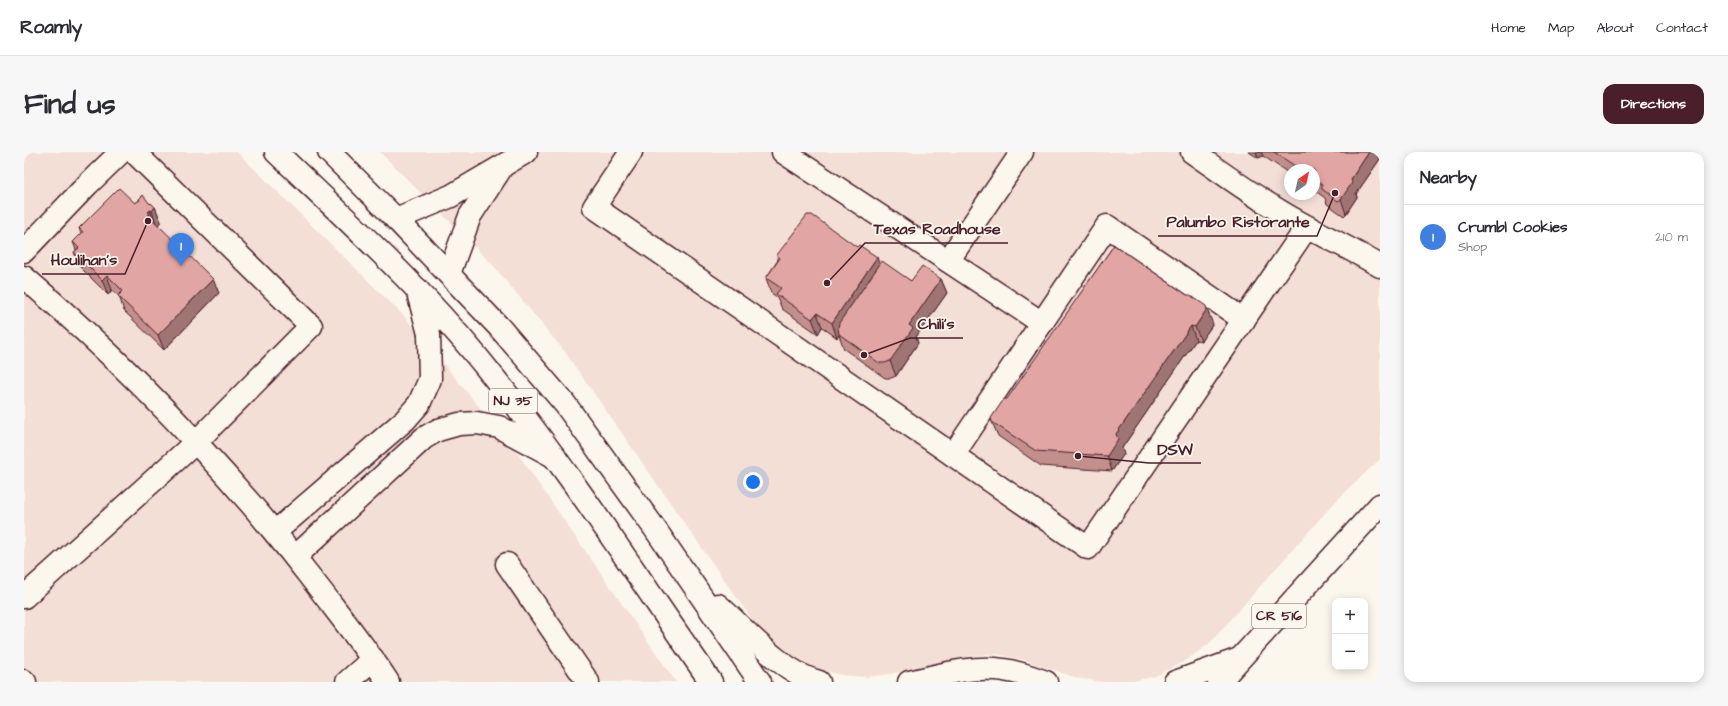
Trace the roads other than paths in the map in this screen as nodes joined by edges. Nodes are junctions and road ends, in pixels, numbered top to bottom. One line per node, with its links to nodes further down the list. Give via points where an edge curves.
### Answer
1 (121, 152): 13 (main road)
2 (134, 152): 21 (main road, via 311,326)
3 (276, 152): 18 (main road, NJ 35)
4 (329, 152): 11 (main road, NJ 35)
5 (526, 152): 10 (main road)
6 (631, 152): 22 (main road, via 594,207)
7 (783, 152): 14 (main road)
8 (1022, 152): 14 (main road)
9 (1192, 152): 12 (main road)
10 (502, 167): 11 (main road, via 451,196); 16 (main road, via 470,216)
11 (396, 219): 16 (main road, NJ 35)
12 (1307, 227): 15 (main road); 19 (main road)
13 (24, 251)
14 (948, 261): 20 (main road)
15 (1380, 266)
16 (449, 274): 25 (main road, NJ 35, via 499,327 565,404)
17 (24, 277): 21 (main road, via 108,351)
18 (417, 289): 23 (main road, NJ 35, via 488,369); 26 (main road, via 429,334 430,379 419,404 405,420)
19 (1244, 320): 20 (main road, via 1107,226); 22 (main road, via 1088,548)
20 (1042, 322): 22 (main road)
21 (196, 442): 26 (main road); 29 (main road)
22 (952, 455)
23 (555, 457): 27 (main road, via 499,427 477,423 438,430 424,438); 35 (main road, NJ 35)
24 (1380, 504): 31 (main road, CR 516)
25 (653, 526): 36 (main road, NJ 35); 37 (main road, via 716,603 778,661)
26 (276, 532): 27 (main road)
27 (295, 557): 30 (main road)
28 (507, 564): 34 (main road)
29 (24, 597)
30 (373, 659): 32 (main road); 33 (main road)
31 (1239, 659): 40 (main road); 41 (main road, CR 516)
32 (347, 682)
33 (388, 682)
34 (588, 682)
35 (711, 682)
36 (760, 682)
37 (820, 682)
38 (909, 682): 39 (main road, via 961,670 989,668 1021,673)
39 (1046, 682)
40 (1174, 682)
41 (1219, 682)

